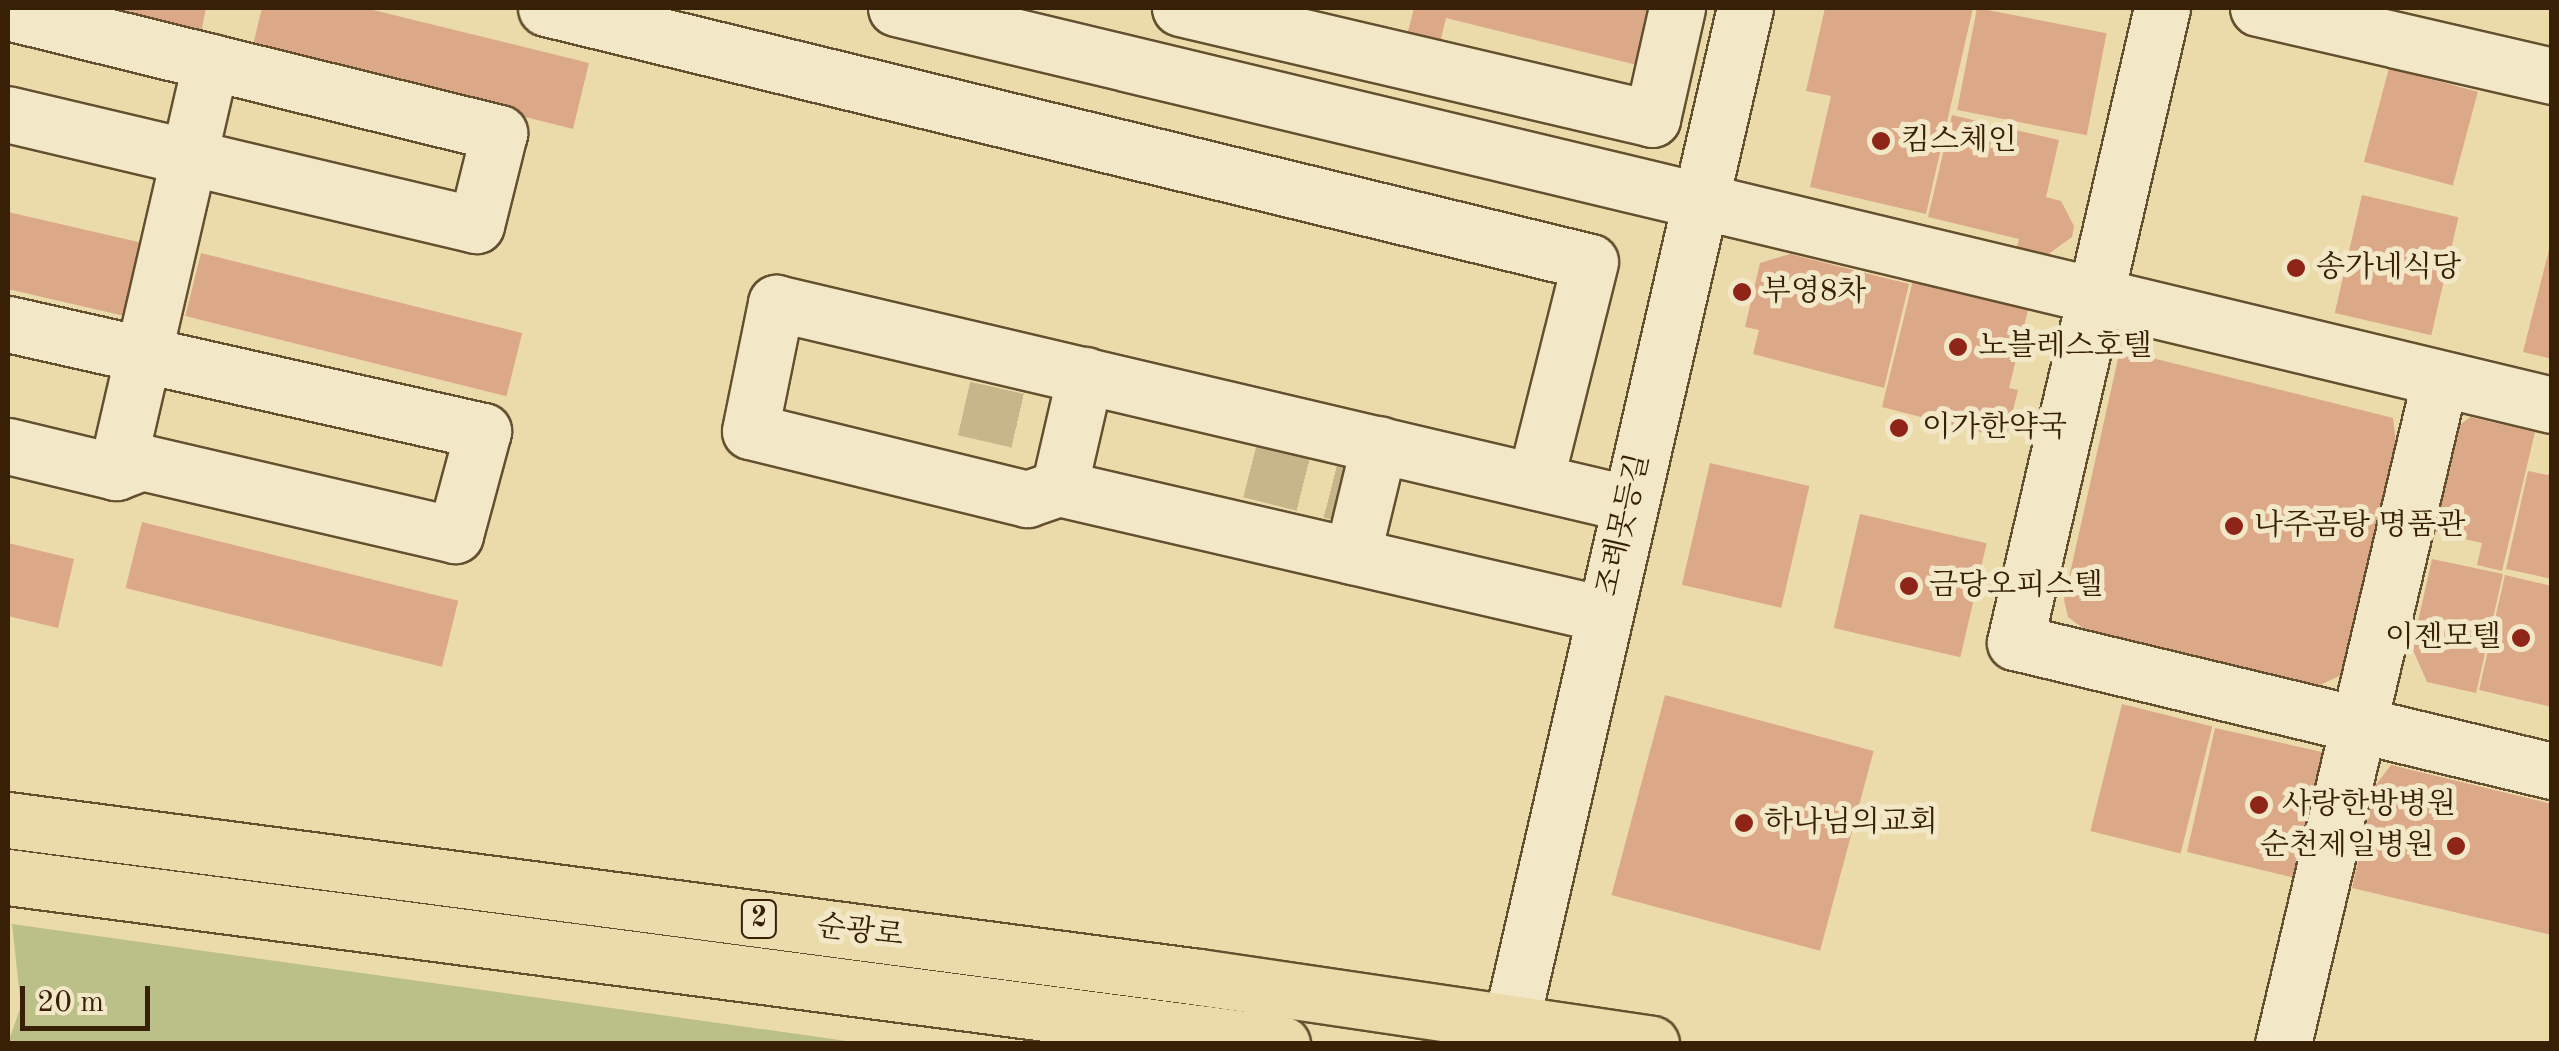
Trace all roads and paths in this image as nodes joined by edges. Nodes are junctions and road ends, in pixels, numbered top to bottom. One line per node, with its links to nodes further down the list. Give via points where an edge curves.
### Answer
1 (546, 8): 23 (street, via 1590,262)
2 (896, 8): 13 (street)
3 (1180, 8): 4 (street, via 1652,119)
4 (1677, 8)
5 (1746, 8): 13 (street, 조례못등길)
6 (2162, 8): 14 (street)
7 (2258, 8): 10 (street)
8 (8, 12): 9 (street)
9 (211, 62): 12 (street); 12 (street, via 499,133 476,225)
10 (2552, 76)
11 (8, 114): 12 (street)
12 (190, 157): 16 (street)
13 (1698, 202): 14 (street); 25 (street, 조례못등길)
14 (2093, 296): 18 (street); 28 (street, via 2015,642)
15 (8, 324): 16 (street)
16 (142, 354): 22 (street); 22 (street, via 483,431 456,535 142,462)
17 (1085, 374): 20 (street); 24 (street, via 1057,429); 24 (street, via 776,303 750,431 1027,499)
18 (2440, 379): 19 (street); 28 (street)
19 (2552, 405)
20 (1378, 444): 23 (street); 26 (street, via 1355,497)
21 (8, 446): 22 (street)
22 (116, 472)
23 (1536, 481): 25 (street)
24 (1059, 488): 26 (street)
25 (1630, 504): 27 (street, 조례못등길)
26 (1352, 556): 27 (street)
27 (1603, 614): 32 (street, 조례못등길)
28 (2359, 725): 29 (street); 35 (street)
29 (2552, 771)
30 (8, 820): 32 (main road, 순광로 / 2)
31 (8, 877): 33 (main road, 순광로 / 2)
32 (1508, 1033): 34 (main road, 순광로 / 2)
33 (1282, 1044)
34 (1651, 1044)
35 (2283, 1044)

